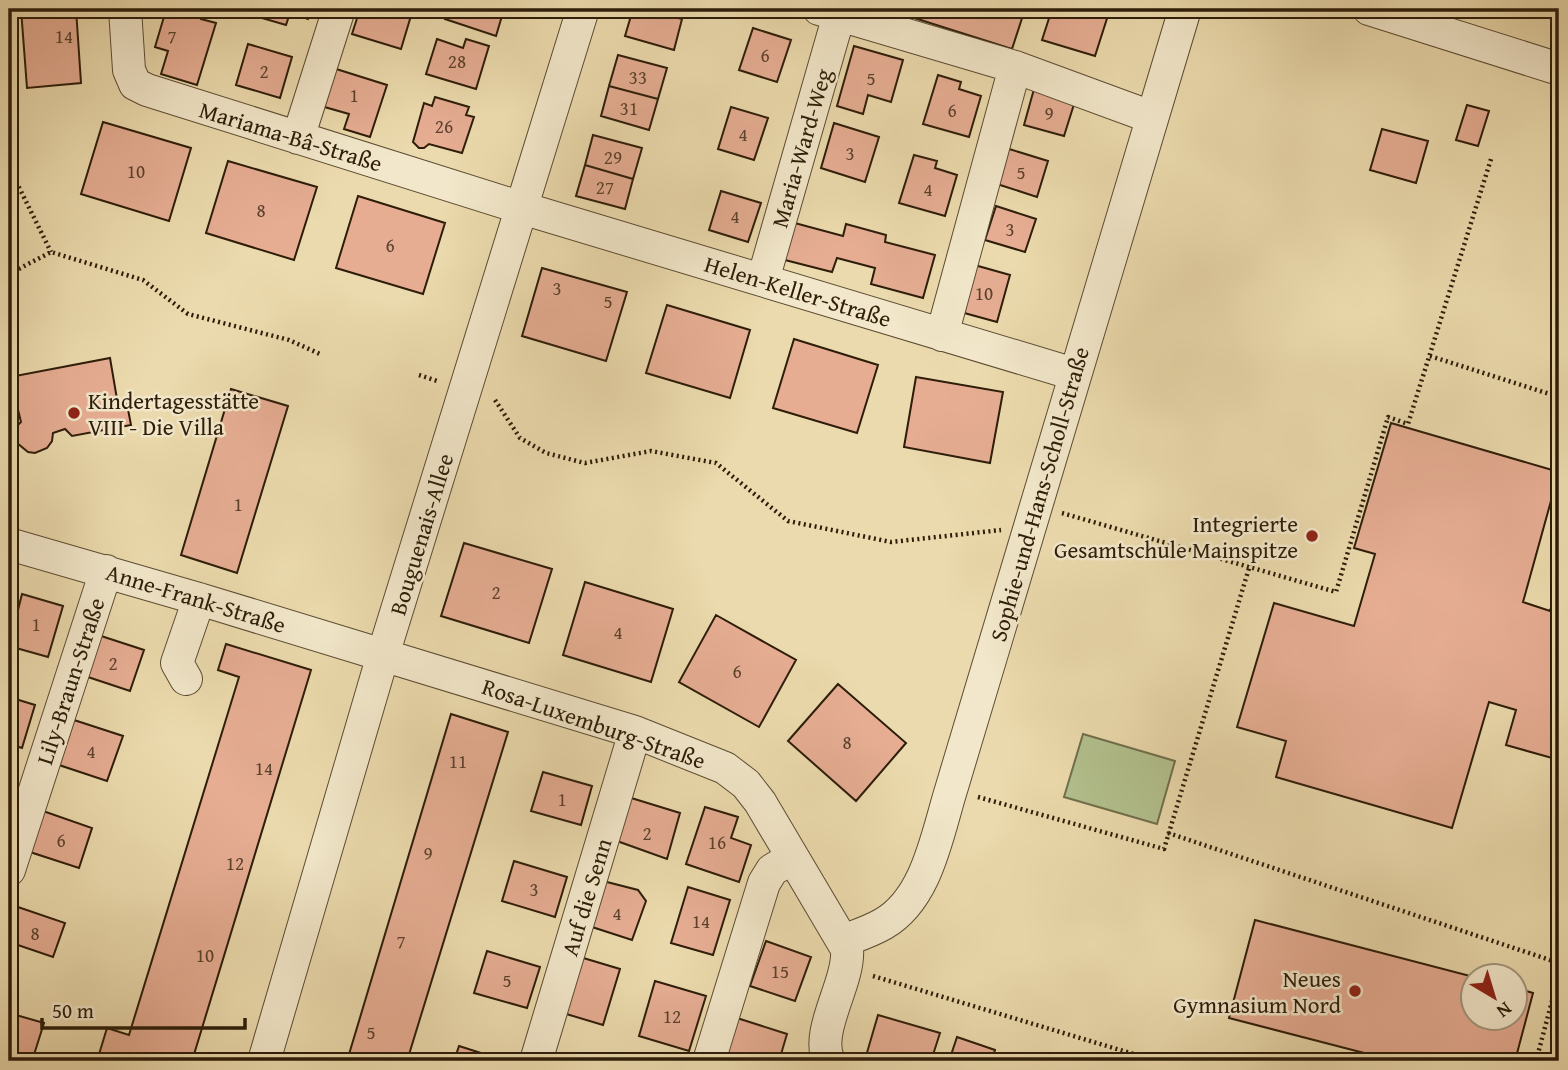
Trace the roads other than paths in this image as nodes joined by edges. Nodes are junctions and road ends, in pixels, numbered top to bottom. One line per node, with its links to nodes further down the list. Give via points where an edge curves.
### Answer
1 (125, 9): 10 (street, Mariama-Bâ-Straße, via 129,70 135,84)
2 (339, 9): 10 (street)
3 (583, 9): 11 (street, Bouguenais-Allee)
4 (1185, 9): 9 (street, Sophie-und-Hans-Scholl-Straße)
5 (1369, 9): 8 (street)
6 (829, 12): 7 (street); 12 (street, Maria-Ward-Weg)
7 (1014, 67): 9 (street); 13 (street)
8 (1559, 69)
9 (1151, 117): 14 (street, Sophie-und-Hans-Scholl-Straße)
10 (298, 138): 11 (street, Mariama-Bâ-Straße)
11 (522, 208): 12 (street, Helen-Keller-Straße); 18 (street, Bouguenais-Allee)
12 (763, 280): 13 (street, Helen-Keller-Straße)
13 (942, 335): 14 (street, Helen-Keller-Straße)
14 (1074, 374): 23 (street, Sophie-und-Hans-Scholl-Straße, via 924,873 899,912)
15 (9, 544): 16 (street, Anne-Frank-Straße)
16 (106, 571): 17 (street, Anne-Frank-Straße); 22 (street, Lily-Braun-Straße)
17 (199, 599): 18 (street, Anne-Frank-Straße); 19 (street, via 177,663)
18 (383, 654): 20 (street, Rosa-Luxemburg-Straße); 24 (street, Bouguenais-Allee)
19 (186, 680)
20 (635, 732): 21 (street, Rosa-Luxemburg-Straße, via 725,768 746,784); 25 (street, Auf die Senn)
21 (792, 858): 23 (street, Rosa-Luxemburg-Straße); 26 (street, via 772,870 764,883)
22 (9, 870)
23 (844, 954): 27 (street, via 826,1037)
24 (264, 1061)
25 (536, 1061)
26 (709, 1061)
27 (828, 1061)

